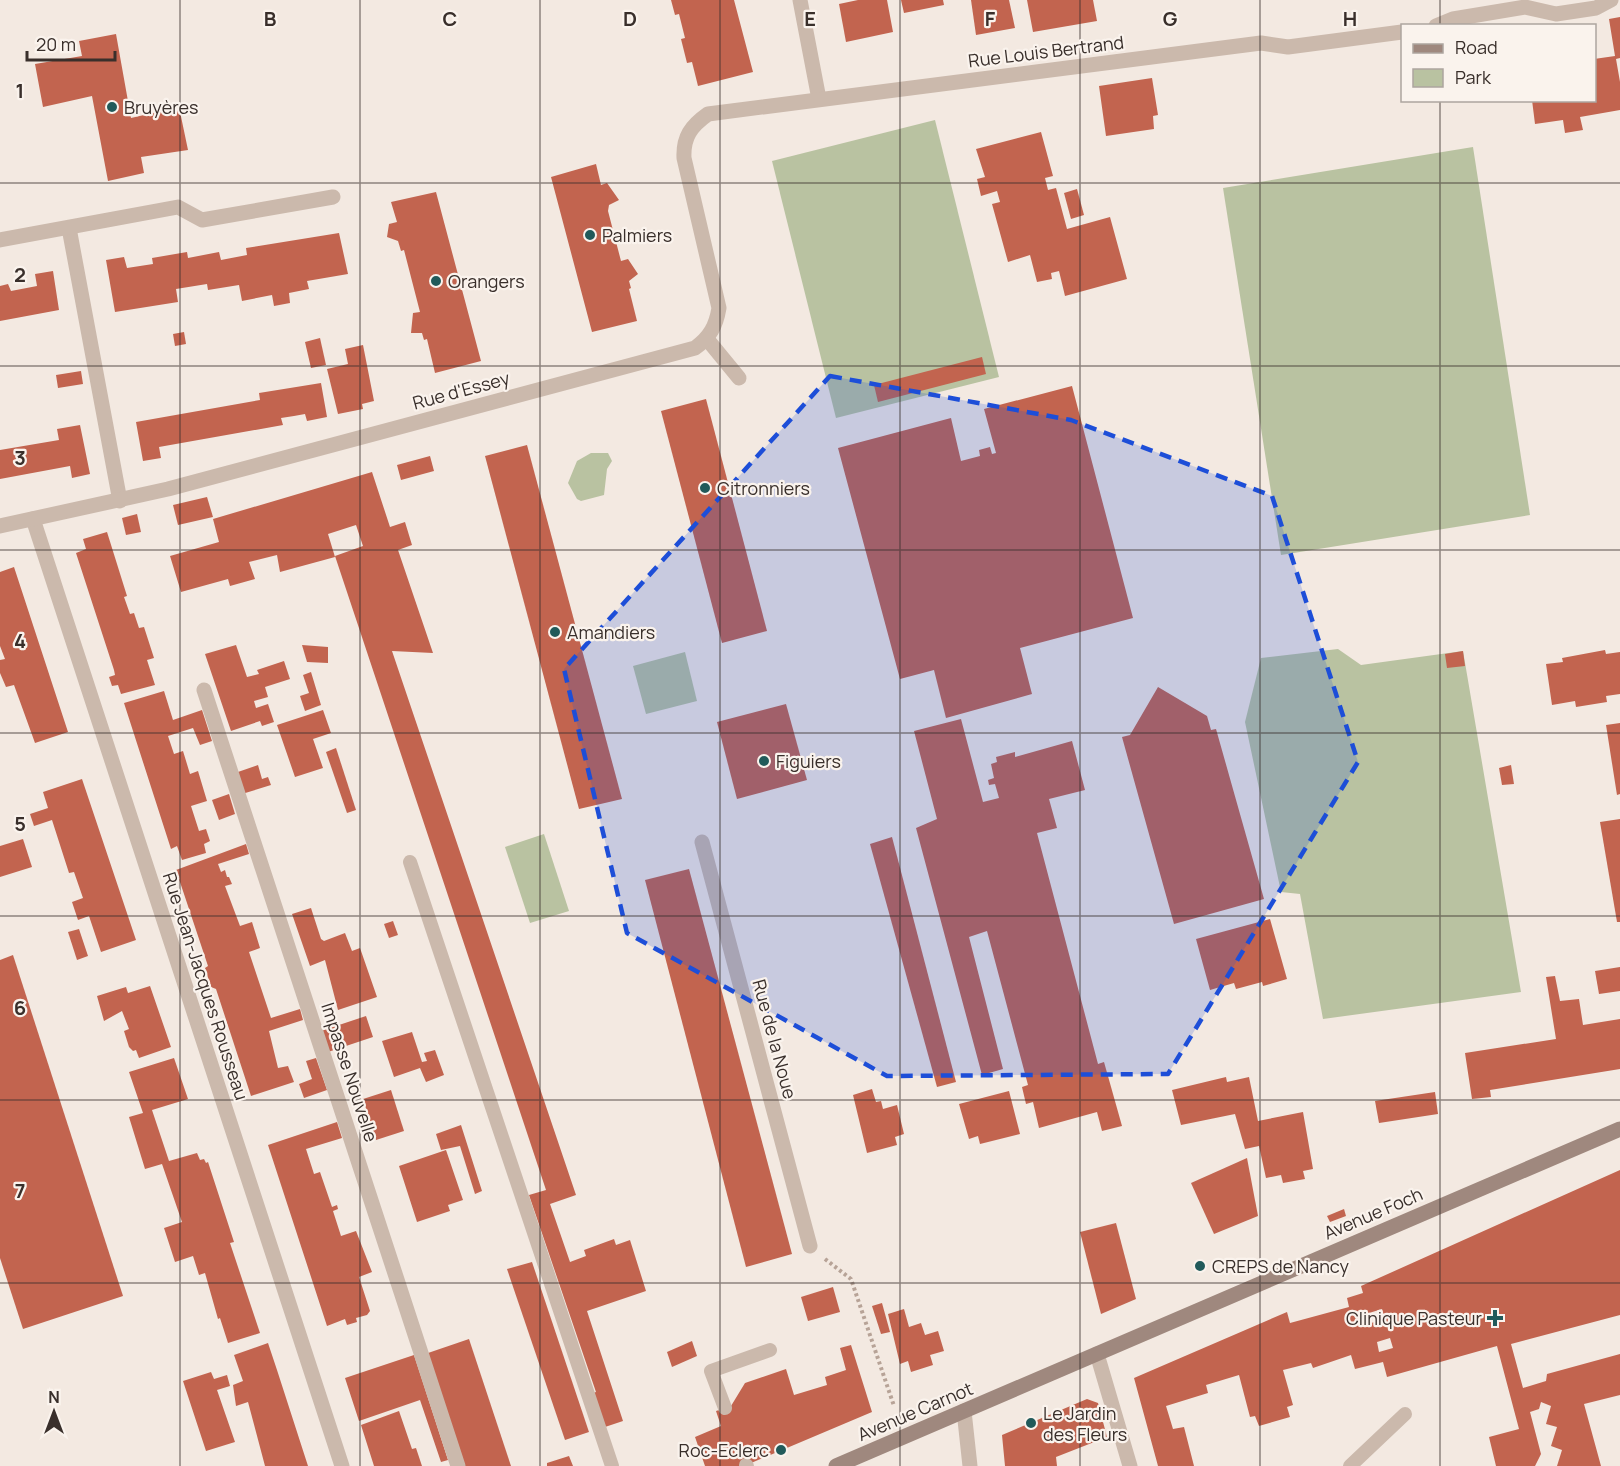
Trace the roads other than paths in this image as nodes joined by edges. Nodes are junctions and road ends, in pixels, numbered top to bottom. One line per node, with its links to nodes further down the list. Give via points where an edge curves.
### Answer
1 (800, 0): 5 (street)
2 (1611, 0): 3 (street, via 1596,8 1556,14 1525,7)
3 (1441, 24)
4 (1401, 32): 5 (street, Rue Louis Bertrand, via 1288,47 1261,43)
5 (819, 99): 9 (street, Rue Louis Bertrand, via 708,114 696,122 683,145 718,300 717,321)
6 (333, 196): 7 (street, via 202,220 178,207)
7 (69, 228): 8 (street); 11 (street)
8 (0, 240)
9 (707, 339): 10 (street); 11 (street, Rue d'Essey, via 695,348)
10 (740, 378)
11 (120, 501): 12 (street, Rue d'Essey)
12 (33, 519): 13 (street, Rue d'Essey); 25 (street, Rue Jean-Jacques Rousseau)
13 (0, 526)
14 (204, 690): 26 (street, Impasse Nouvelle)
15 (702, 842): 18 (street, Rue de la Noue)
16 (410, 862): 27 (lane)
17 (1620, 1129): 20 (street, Avenue Foch)
18 (810, 1246)
19 (770, 1350): 22 (lane, via 711,1371)
20 (1096, 1354): 21 (street, Avenue Foch); 30 (street)
21 (1009, 1392): 23 (street, Avenue Carnot)
22 (725, 1408)
23 (964, 1411): 28 (street, Avenue Carnot); 29 (street)
24 (1405, 1414): 31 (lane)
25 (342, 1466)
26 (458, 1466)
27 (612, 1466)
28 (836, 1466)
29 (970, 1466)
30 (1130, 1466)
31 (1350, 1466)

